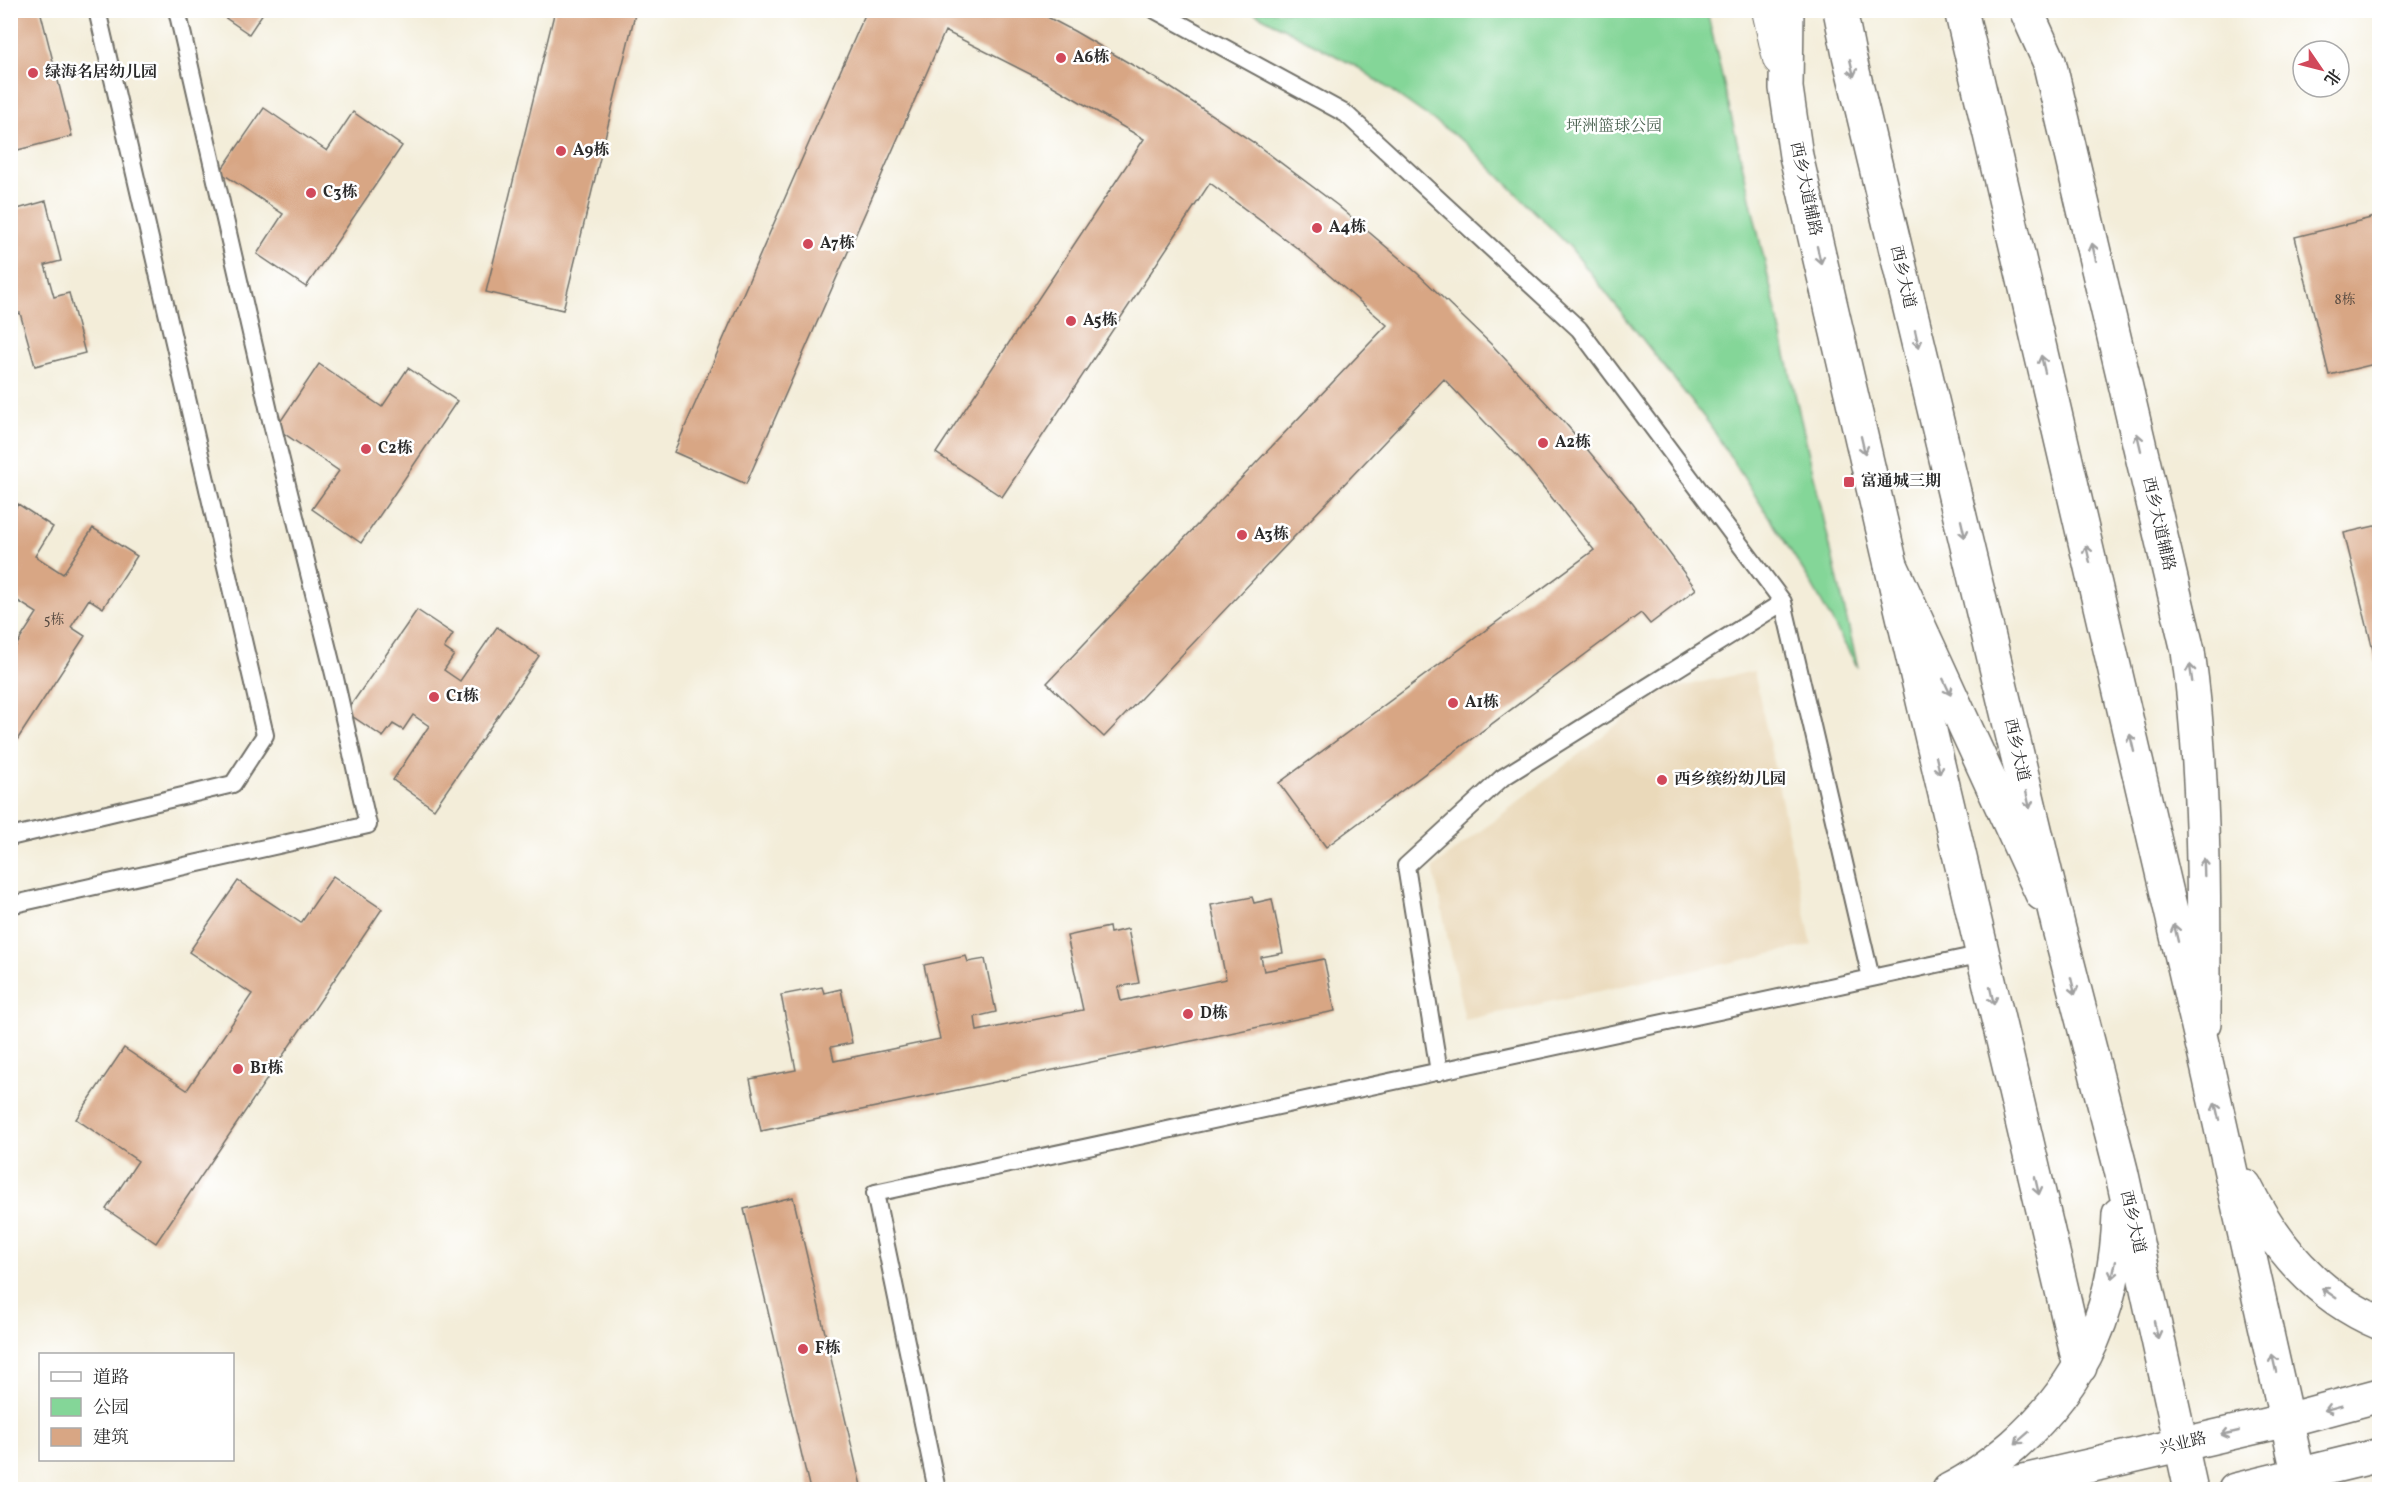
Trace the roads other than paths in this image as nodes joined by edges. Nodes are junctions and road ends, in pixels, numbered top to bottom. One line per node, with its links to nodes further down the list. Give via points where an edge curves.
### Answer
1 (97, 10): 12 (lane, via 265,735 233,784)
2 (177, 10): 13 (lane, via 368,825)
3 (1155, 10): 11 (lane, via 1346,114 1579,329)
4 (1768, 10): 9 (street, 西乡大道辅路)
5 (1787, 10): 9 (main road, 西乡大道辅路)
6 (1840, 10): 14 (main road, 西乡大道, one-way to 14)
7 (1961, 10): 17 (main road, one-way to 7)
8 (2026, 10): 17 (main road, 西乡大道辅路, one-way to 8, via 2205,873 2196,708 2188,651 2049,61)
9 (1786, 88): 10 (main road, 西乡大道辅路, one-way to 10, via 1796,156)
10 (1891, 565): 14 (main road, 西乡大道辅路, one-way to 14); 15 (main road, one-way to 15)
11 (1783, 602): 16 (lane); 18 (lane, via 1502,778 1406,866)
12 (10, 837)
13 (10, 905)
14 (2059, 929): 20 (main road, 西乡大道, one-way to 20)
15 (1983, 954): 16 (lane); 22 (main road, one-way to 22)
16 (1871, 978): 18 (lane)
17 (2204, 1052): 19 (main road, one-way to 17)
18 (1439, 1071): 28 (lane, via 875,1193)
19 (2224, 1143): 21 (main road, one-way to 19, via 2315,1283 2287,1254 2262,1219); 24 (main road, one-way to 19)
20 (2121, 1170): 22 (main road, one-way to 22, via 2118,1250 2098,1329); 25 (main road, 西乡大道, one-way to 25)
21 (2379, 1323)
22 (2080, 1367): 29 (main road, one-way to 29, via 2031,1430 1997,1459)
23 (2379, 1395): 24 (main road, 兴业路, one-way to 24)
24 (2287, 1420): 25 (main road, 兴业路, one-way to 25); 27 (main road)
25 (2181, 1444): 30 (main road, 兴业路); 31 (main road, 西乡大道)
26 (2379, 1455): 27 (main road)
27 (2300, 1482): 32 (main road)
28 (937, 1490)
29 (1949, 1490)
30 (1985, 1490)
31 (2191, 1490)
32 (2235, 1490)

